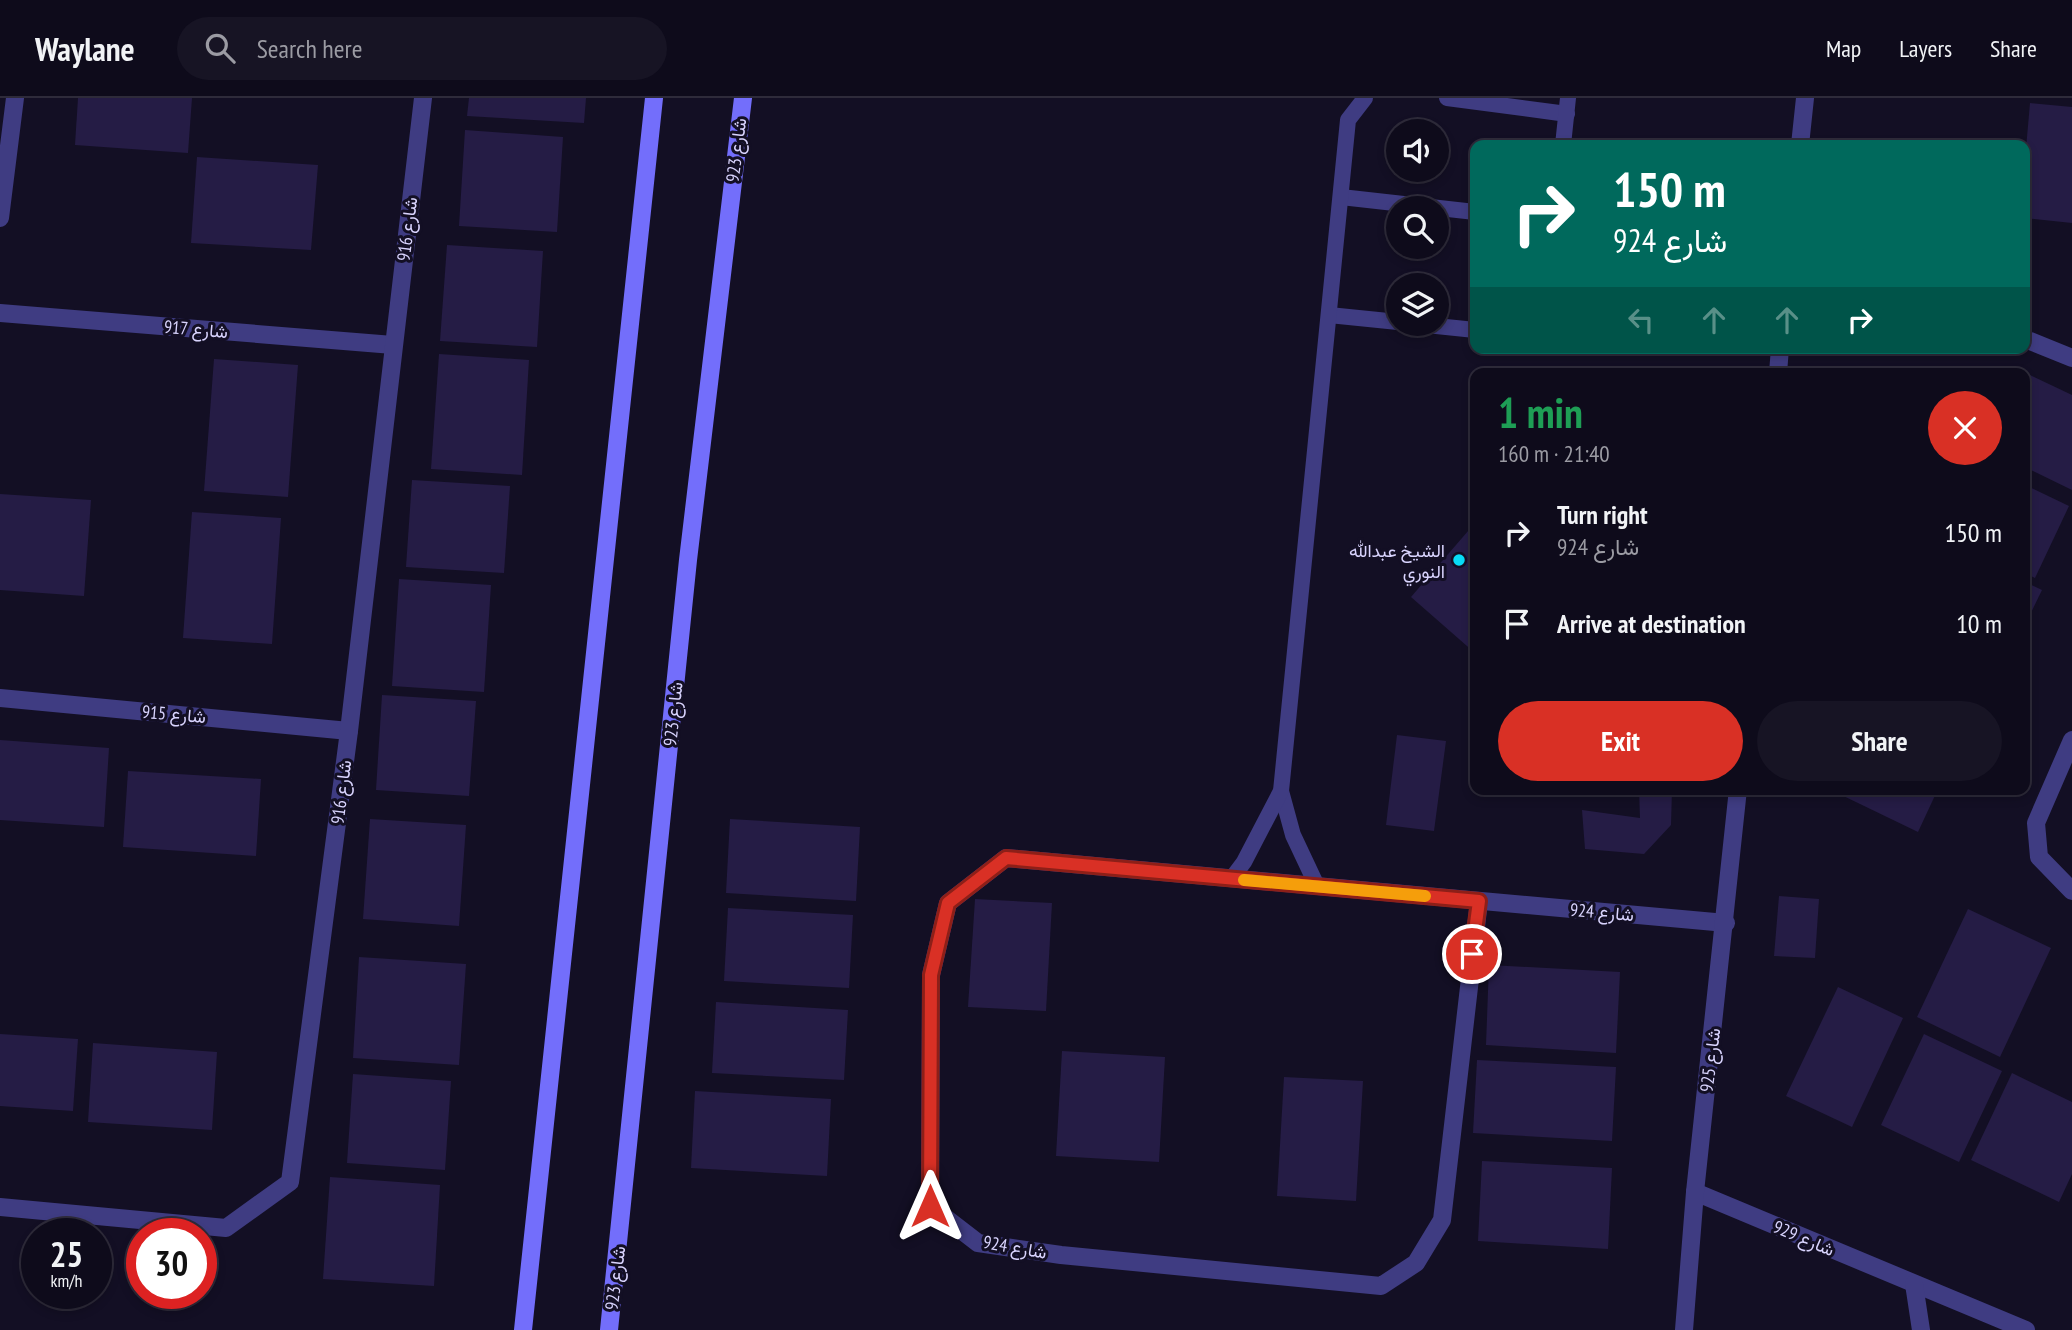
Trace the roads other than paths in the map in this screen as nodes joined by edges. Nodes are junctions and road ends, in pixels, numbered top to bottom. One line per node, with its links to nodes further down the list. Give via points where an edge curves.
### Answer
1 (15, 98): 14 (street)
2 (423, 98): 21 (street, شارع 916)
3 (654, 98): 36 (street)
4 (743, 98): 37 (street, شارع 923, via 688,559)
5 (1365, 98): 12 (lane, via 1348,120)
6 (1447, 98): 8 (lane)
7 (1805, 98): 11 (street)
8 (1517, 103): 9 (lane)
9 (1567, 106): 10 (lane)
10 (1564, 140)
11 (1801, 140)
12 (1340, 197): 13 (lane); 16 (lane)
13 (1470, 211)
14 (0, 218)
15 (0, 313): 21 (street, شارع 917)
16 (1329, 315): 17 (lane); 26 (lane)
17 (1386, 321)
18 (1449, 327): 19 (lane)
19 (1470, 329)
20 (2030, 341): 22 (street)
21 (393, 345): 24 (street, شارع 916)
22 (2072, 358)
23 (0, 698): 24 (street, شارع 915)
24 (349, 730): 34 (street, شارع 916, via 290,1182 226,1228)
25 (2072, 740): 30 (street, via 2036,823 2039,857)
26 (1281, 790): 28 (lane); 29 (lane, via 1293,835)
27 (1737, 795): 32 (street, شارع 925)
28 (1232, 878): 29 (street, شارع 924); 31 (street, شارع 924, via 1006,858 948,903 931,975 930,1206 978,1243 1381,1286 1416,1263 1442,1220)
29 (1317, 886): 31 (street, شارع 924)
30 (2072, 891)
31 (1479, 901): 32 (street, شارع 924)
32 (1726, 923): 33 (street, شارع 925)
33 (1695, 1192): 35 (street, شارع 929); 38 (street, شارع 925)
34 (0, 1207)
35 (1914, 1284): 39 (street); 40 (street, شارع 929)
36 (523, 1330)
37 (609, 1330)
38 (1684, 1330)
39 (1921, 1330)
40 (2026, 1330)

